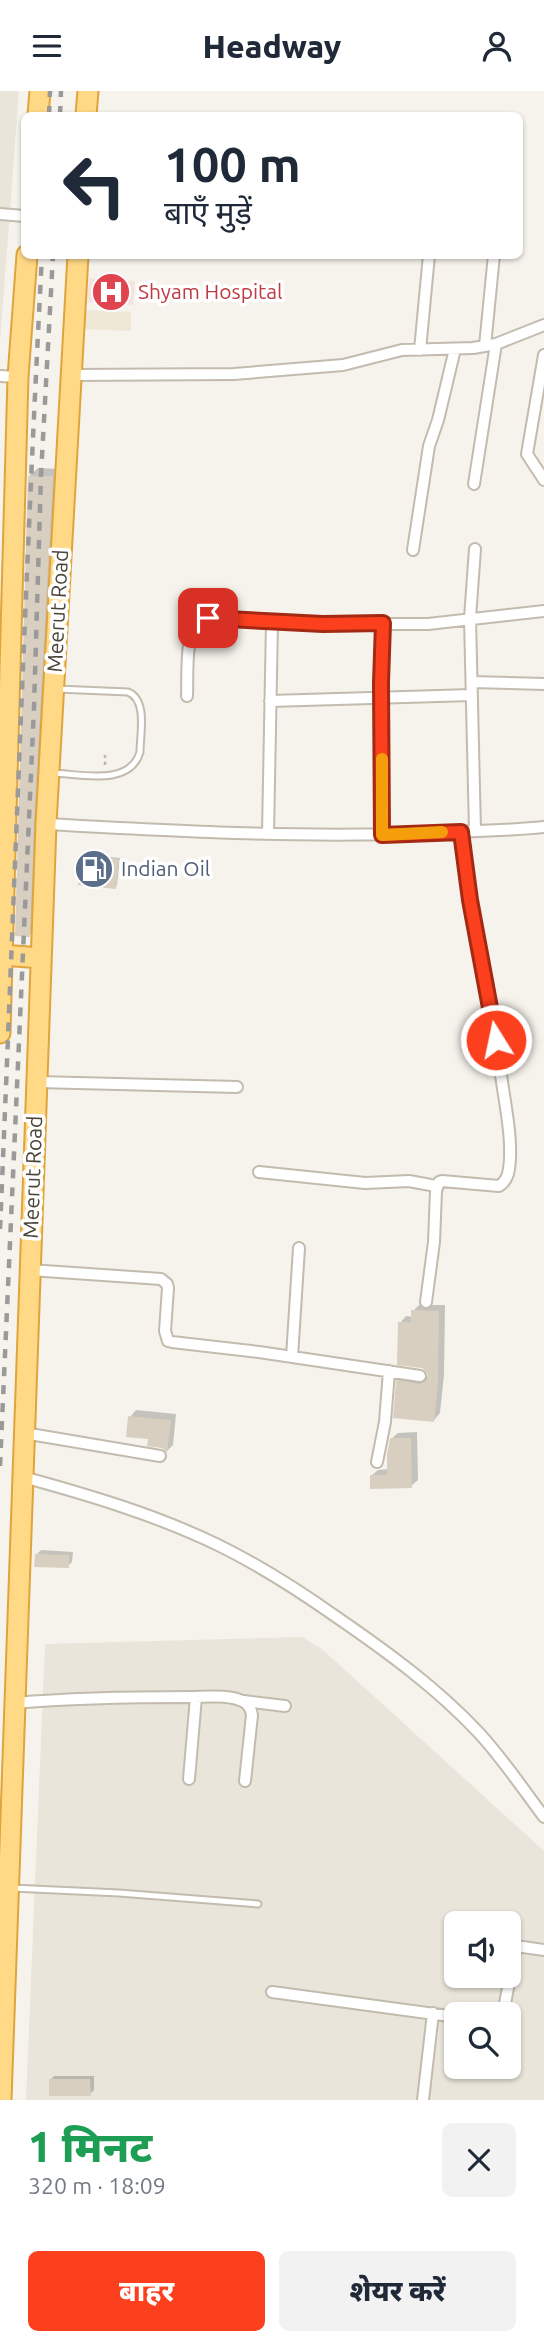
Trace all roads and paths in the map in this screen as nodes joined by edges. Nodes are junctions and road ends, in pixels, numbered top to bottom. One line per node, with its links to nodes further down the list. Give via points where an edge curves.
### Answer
1 (40, 91): 3 (highway)
2 (88, 91): 4 (highway)
3 (38, 112)
4 (86, 112)
5 (0, 214): 6 (street)
6 (21, 216)
7 (26, 259): 17 (highway)
8 (78, 259): 16 (highway, Meerut Road)
9 (429, 259): 14 (street)
10 (494, 259): 12 (street)
11 (544, 325): 12 (street)
12 (490, 345): 13 (street); 19 (street)
13 (455, 349): 14 (street); 21 (street, via 429,446)
14 (420, 350): 16 (street, via 343,365 234,375)
15 (544, 355): 18 (street, via 527,454)
16 (72, 375): 28 (highway, Meerut Road)
17 (9, 377): 33 (highway, via 10,554)
18 (544, 480)
19 (474, 484)
20 (475, 549): 23 (street)
21 (413, 550)
22 (544, 611): 23 (street)
23 (471, 620): 25 (street); 26 (street)
24 (272, 622): 25 (street); 30 (street, via 208,618 196,622 190,638); 32 (street)
25 (383, 623): 31 (street)
26 (472, 682): 27 (street); 29 (street)
27 (544, 684)
28 (54, 688): 34 (highway, Meerut Road); 34 (lane, via 134,694 140,706 140,752 131,767 113,776)
29 (471, 695): 31 (street); 37 (street)
30 (187, 696)
31 (381, 699): 32 (street); 40 (street)
32 (270, 701): 39 (street)
33 (4, 704): 41 (highway)
34 (49, 772): 35 (highway, Meerut Road)
35 (46, 824): 39 (street); 42 (highway, Meerut Road)
36 (544, 827): 37 (street)
37 (475, 831): 38 (street)
38 (461, 832): 40 (street); 48 (street, via 503,1086 509,1171 499,1186 442,1181)
39 (268, 834): 40 (street)
40 (382, 835)
41 (2, 955): 42 (highway); 43 (highway)
42 (41, 958): 45 (highway, Meerut Road)
43 (0, 1005): 44 (highway)
44 (0, 1033)
45 (37, 1082): 46 (street); 50 (highway, Meerut Road)
46 (237, 1087)
47 (259, 1172): 48 (street)
48 (436, 1186): 51 (street, via 435,1242)
49 (299, 1248): 52 (street)
50 (30, 1270): 52 (street, via 162,1279 167,1284 168,1341); 55 (highway, Meerut Road)
51 (426, 1302)
52 (292, 1357): 53 (street)
53 (389, 1371): 54 (street); 57 (street)
54 (420, 1376)
55 (24, 1433): 56 (street); 58 (highway, Meerut Road)
56 (160, 1456)
57 (377, 1462)
58 (23, 1477): 61 (highway, Meerut Road); 65 (street, via 179,1528 245,1558 309,1598 403,1666 458,1713 494,1751)
59 (196, 1697): 60 (street); 61 (street); 63 (street)
60 (241, 1700): 62 (street); 64 (street, via 252,1715)
61 (15, 1703): 66 (highway, Meerut Road)
62 (285, 1706)
63 (190, 1779)
64 (245, 1781)
65 (544, 1817)
66 (9, 1888): 67 (lane); 73 (highway, Meerut Road)
67 (258, 1904)
68 (521, 1946): 69 (street)
69 (544, 1950)
70 (272, 1992): 71 (street)
71 (433, 2013): 72 (street); 74 (street)
72 (444, 2015)
73 (1, 2100)
74 (423, 2100)

